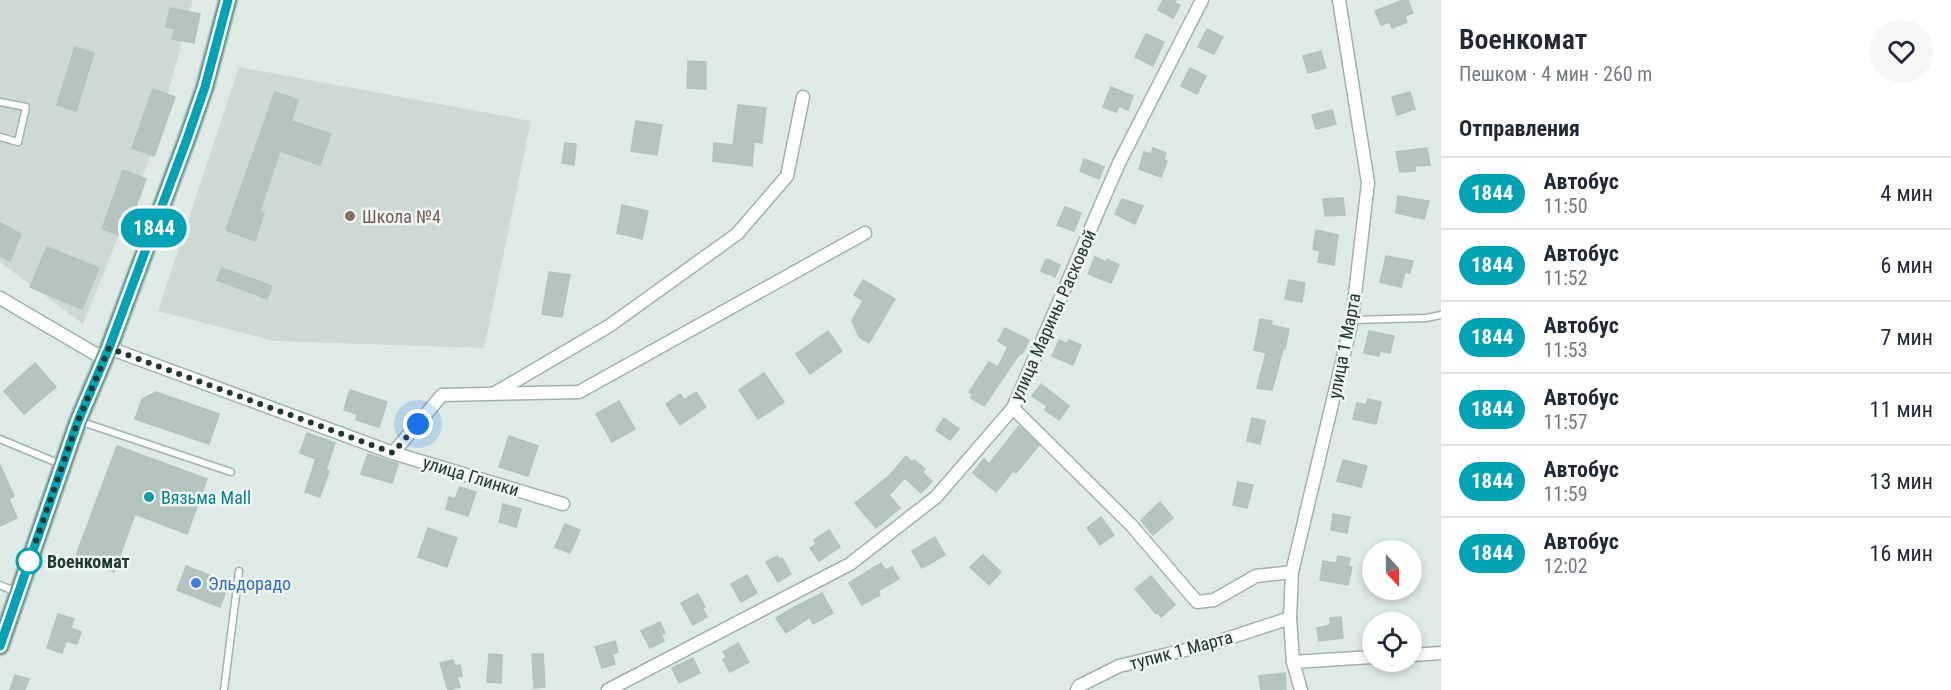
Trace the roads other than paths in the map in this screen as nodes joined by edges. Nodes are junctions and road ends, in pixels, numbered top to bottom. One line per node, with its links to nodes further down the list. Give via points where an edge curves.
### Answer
1 (228, 0): 11 (main road, via 205,87)
2 (1202, 0): 13 (street, улица Марины Расковой, via 1119,163)
3 (1340, 0): 10 (street, улица 1 Марта, via 1368,183)
4 (802, 97): 12 (street, via 787,176 737,234 609,326)
5 (0, 102): 6 (lane, via 26,108 18,142)
6 (0, 137)
7 (866, 234): 12 (street, via 579,392)
8 (0, 298): 11 (street, улица Глинки)
9 (1441, 315): 10 (lane)
10 (1352, 320): 21 (street, улица 1 Марта)
11 (106, 354): 14 (main road); 16 (street, улица Глинки)
12 (494, 394): 16 (street, via 442,395)
13 (1013, 408): 21 (street, via 1132,526 1197,602 1214,600 1256,576); 31 (street, улица Марины Расковой, via 936,496 850,564)
14 (78, 421): 17 (main road); 18 (lane)
15 (0, 439): 17 (lane)
16 (393, 453): 19 (street, улица Глинки)
17 (62, 465): 23 (main road)
18 (231, 472)
19 (563, 504)
20 (239, 571): 30 (lane)
21 (1292, 572): 24 (street, улица 1 Марта)
22 (0, 585): 23 (lane)
23 (18, 592): 25 (main road)
24 (1290, 618): 29 (street, улица 1 Марта); 32 (street, тупик 1 Марта, via 1214,643 1119,666)
25 (0, 646)
26 (1441, 653): 27 (street)
27 (1422, 654)
28 (1362, 658): 29 (street)
29 (1293, 662): 33 (street, улица 1 Марта)
30 (224, 690)
31 (608, 690)
32 (1077, 690)
33 (1301, 690)

